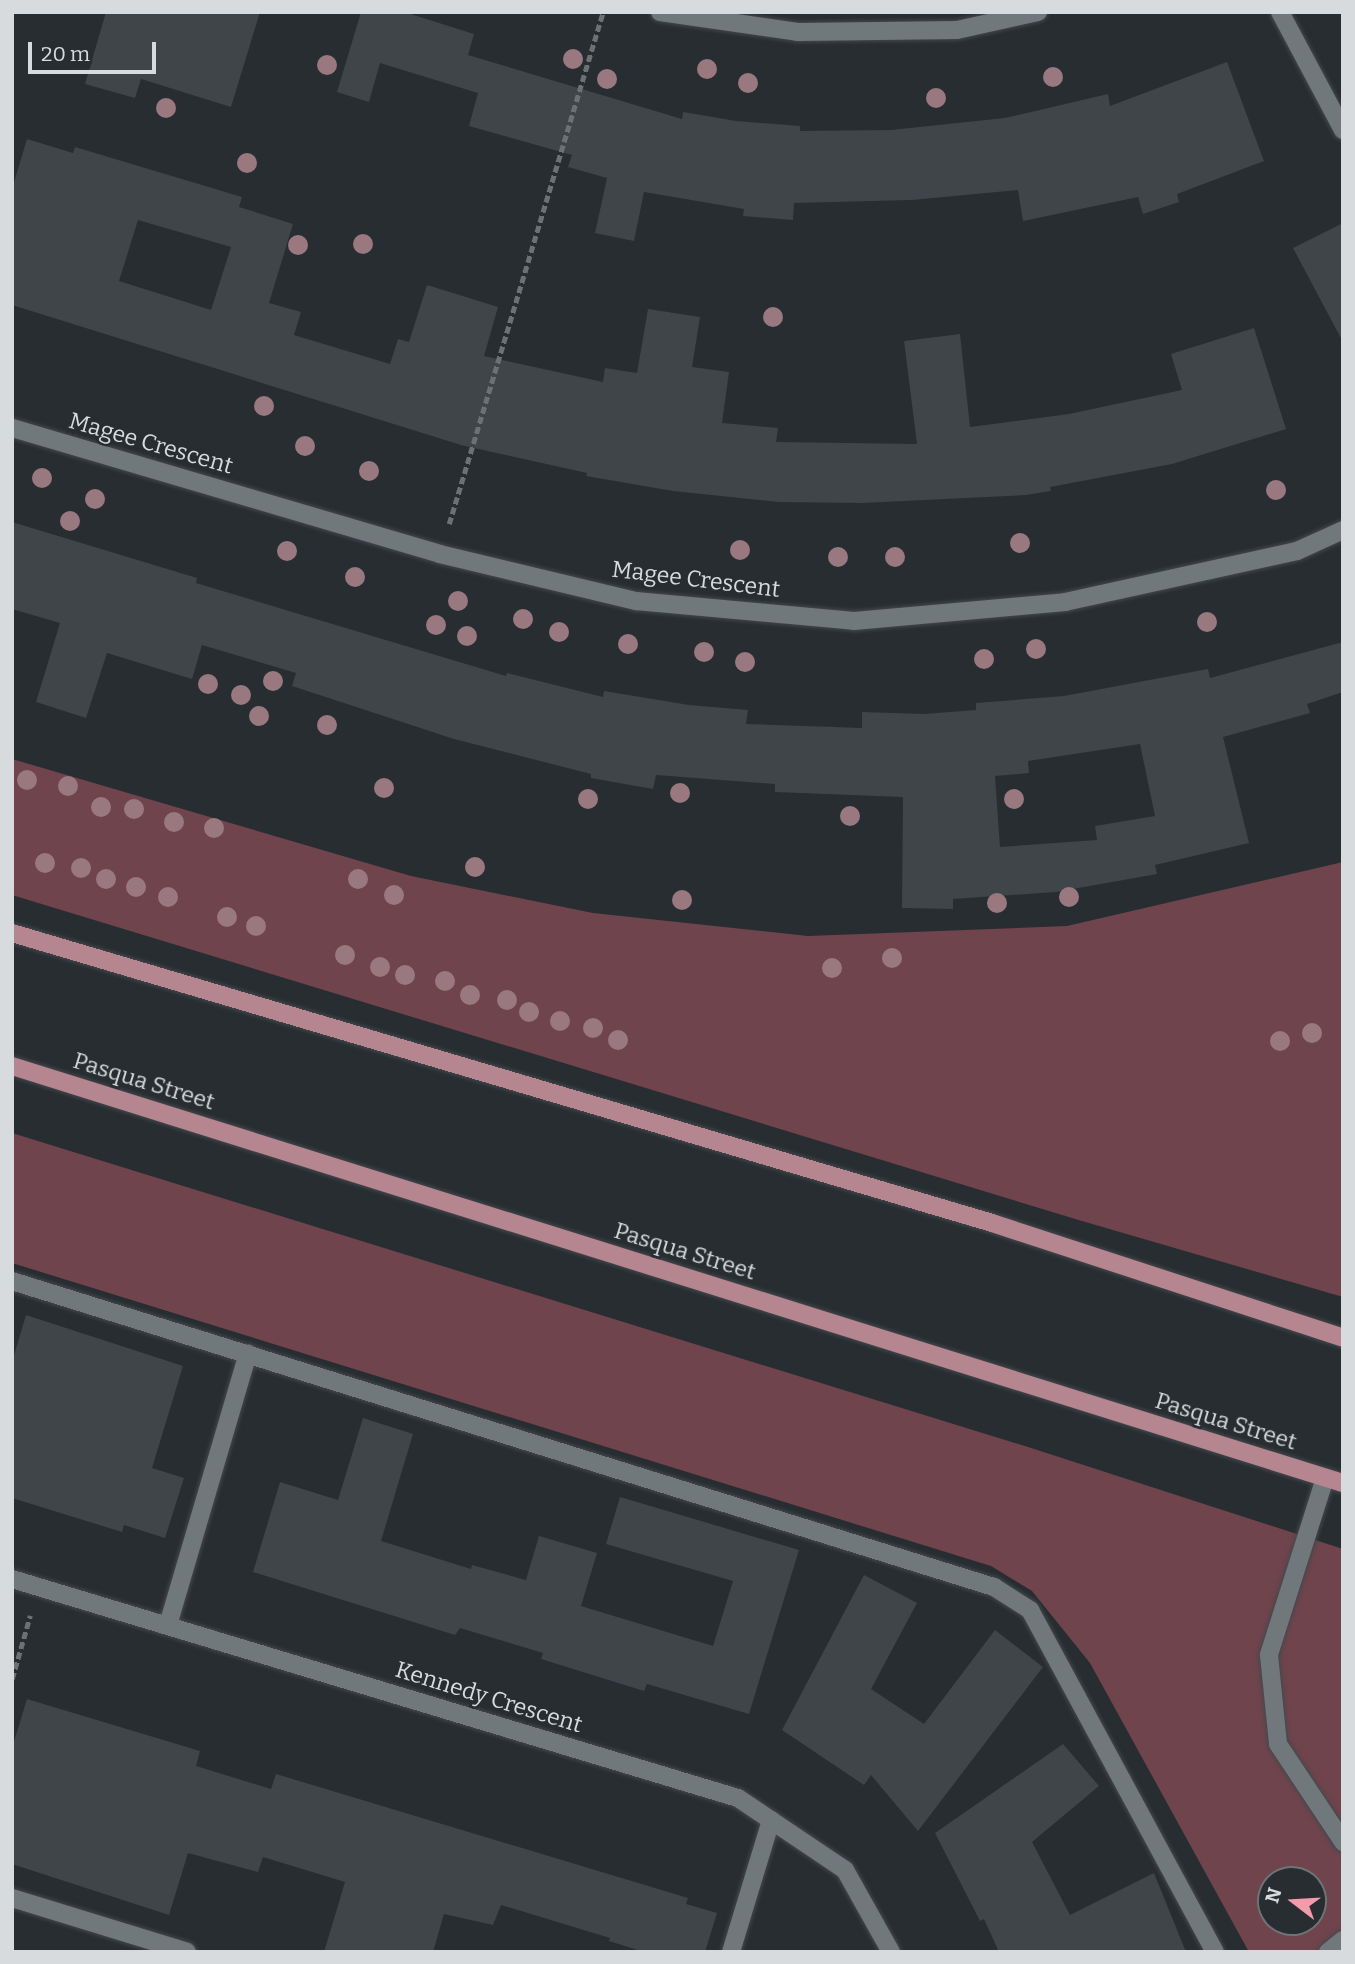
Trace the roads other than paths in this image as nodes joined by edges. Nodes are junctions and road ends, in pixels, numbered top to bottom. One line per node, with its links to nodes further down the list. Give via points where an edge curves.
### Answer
1 (660, 12): 2 (street, via 798,32 957,30)
2 (1038, 12)
3 (1280, 12): 4 (street)
4 (1343, 130)
5 (12, 428): 6 (street, Magee Crescent, via 440,554 636,601 854,621 1065,602 1297,551)
6 (1343, 530)
7 (12, 933): 10 (main road, via 992,1223)
8 (12, 1066): 12 (main road, Pasqua Street)
9 (12, 1280): 11 (street)
10 (1343, 1338)
11 (248, 1354): 14 (street); 22 (street, via 994,1587 1030,1610)
12 (1334, 1481): 16 (street, via 1269,1655 1278,1744)
13 (12, 1578): 14 (street, Kennedy Crescent)
14 (168, 1625): 15 (street, Kennedy Crescent, via 738,1798)
15 (771, 1820): 20 (street); 21 (street, Kennedy Crescent, via 845,1870)
16 (1343, 1842)
17 (12, 1898): 19 (street)
18 (1343, 1940): 23 (street)
19 (187, 1952)
20 (731, 1952)
21 (891, 1952)
22 (1215, 1952)
23 (1328, 1952)

